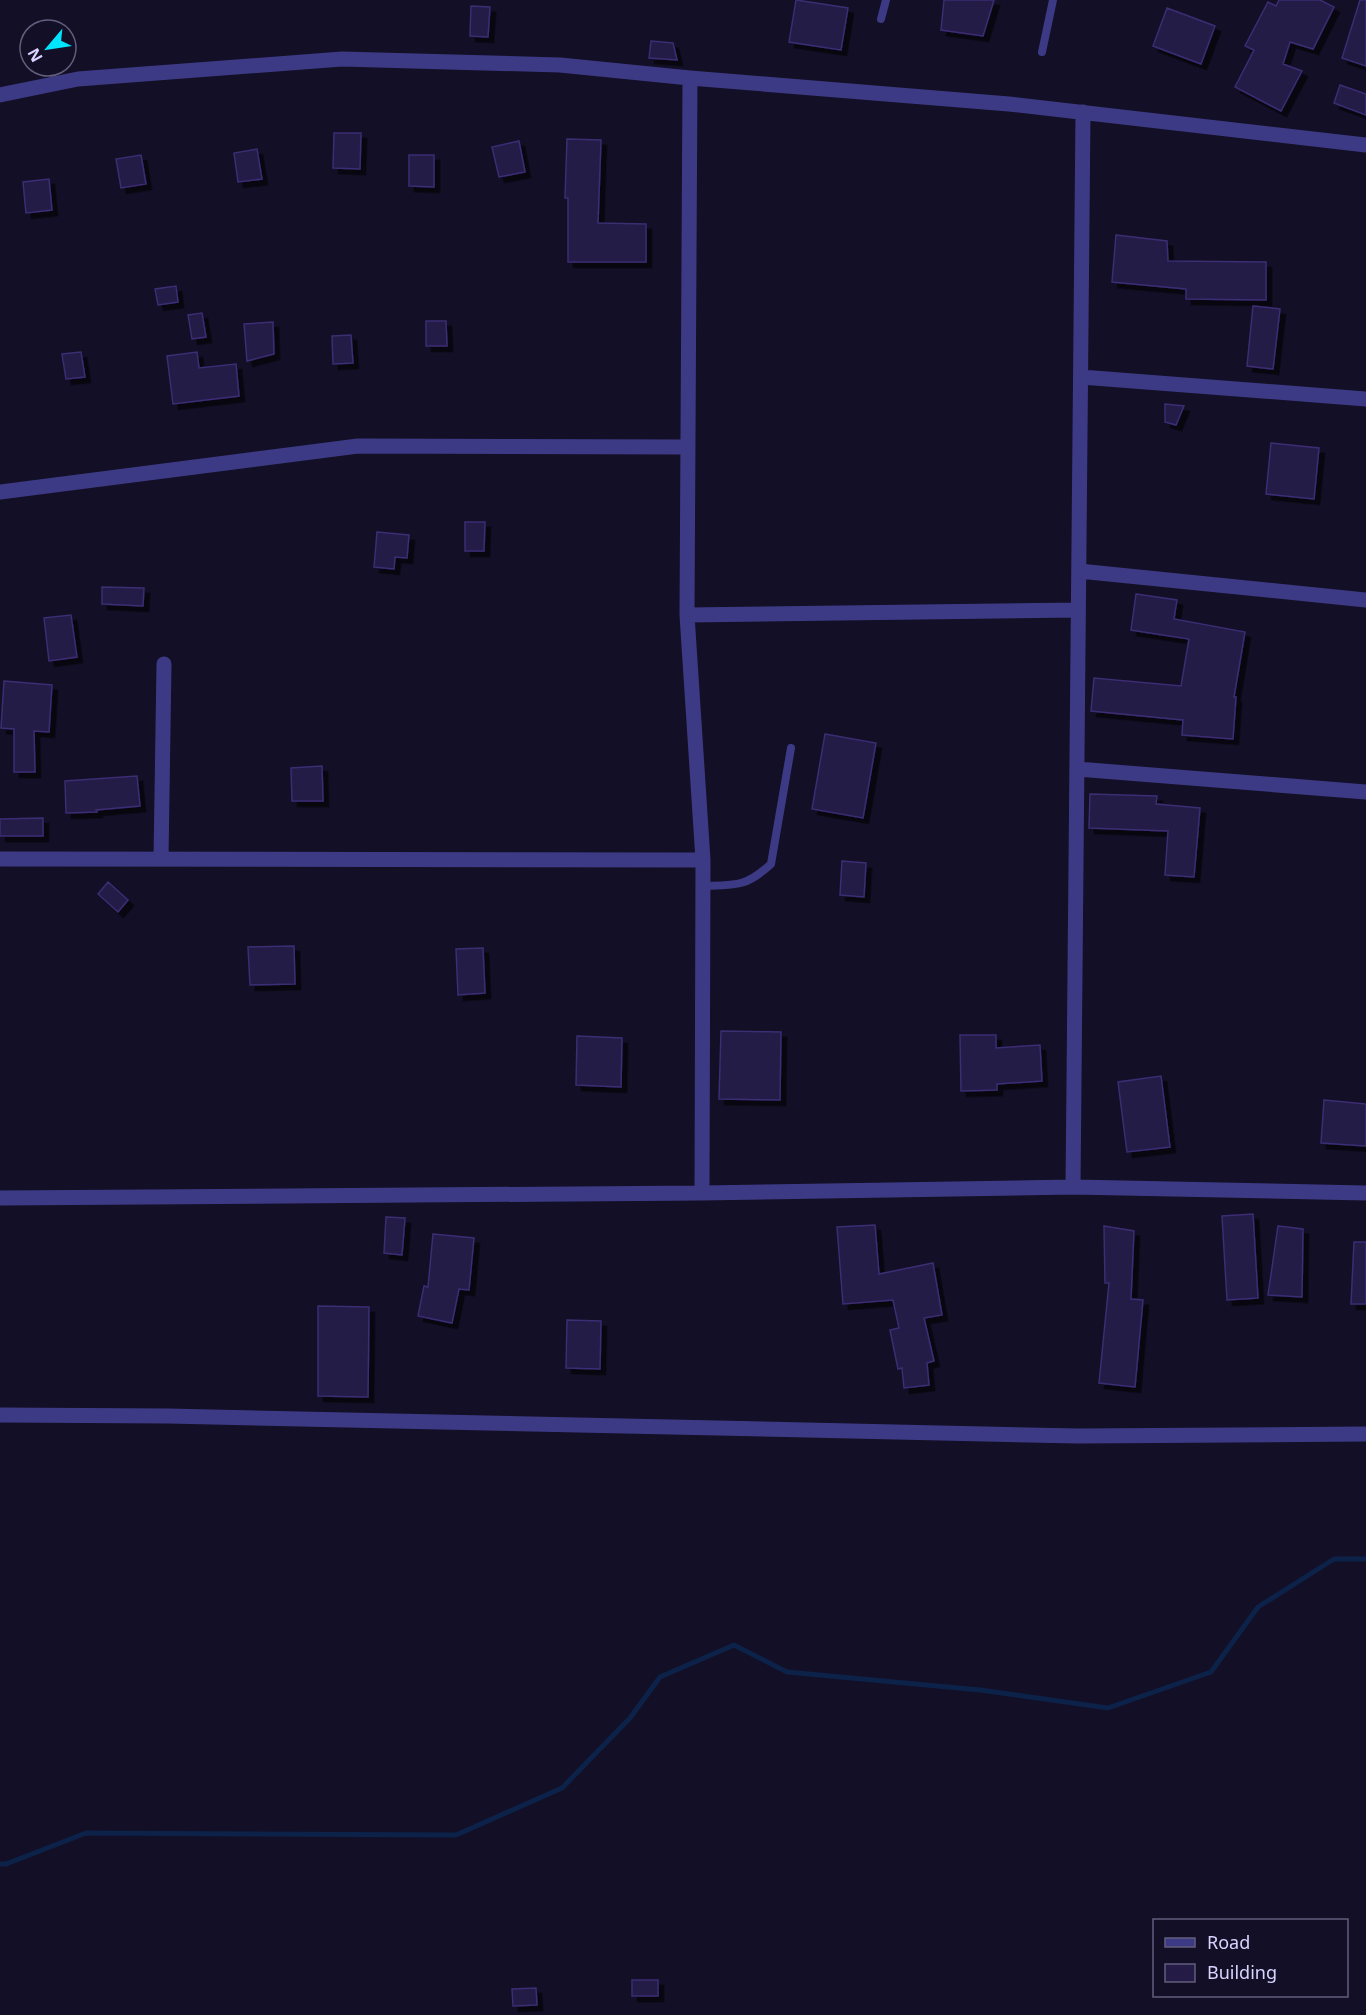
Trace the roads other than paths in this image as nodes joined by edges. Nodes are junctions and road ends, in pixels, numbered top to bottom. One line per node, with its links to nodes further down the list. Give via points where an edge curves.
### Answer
1 (885, 0): 3 (lane)
2 (1053, 0): 4 (lane)
3 (881, 19)
4 (1042, 52)
5 (690, 78): 6 (street, via 560,65 342,59 78,79); 7 (street); 11 (street)
6 (0, 95)
7 (1083, 112): 8 (street); 9 (street)
8 (1366, 145)
9 (1081, 377): 10 (street); 13 (street)
10 (1366, 399)
11 (688, 447): 12 (street, via 358,446); 16 (street)
12 (0, 492)
13 (1079, 571): 14 (street); 15 (street)
14 (1366, 600)
15 (1078, 610): 16 (street); 19 (street)
16 (687, 615): 23 (street)
17 (164, 664): 22 (street)
18 (791, 748): 24 (lane, via 771,864 749,882)
19 (1077, 769): 20 (street); 25 (street)
20 (1366, 792)
21 (0, 859): 22 (street)
22 (161, 859): 23 (street)
23 (703, 861): 24 (street)
24 (703, 886): 26 (street)
25 (1073, 1187): 26 (street); 27 (street)
26 (702, 1193): 28 (street)
27 (1366, 1193)
28 (0, 1198)
29 (0, 1415): 30 (street, via 1078,1436)
30 (1366, 1434)

